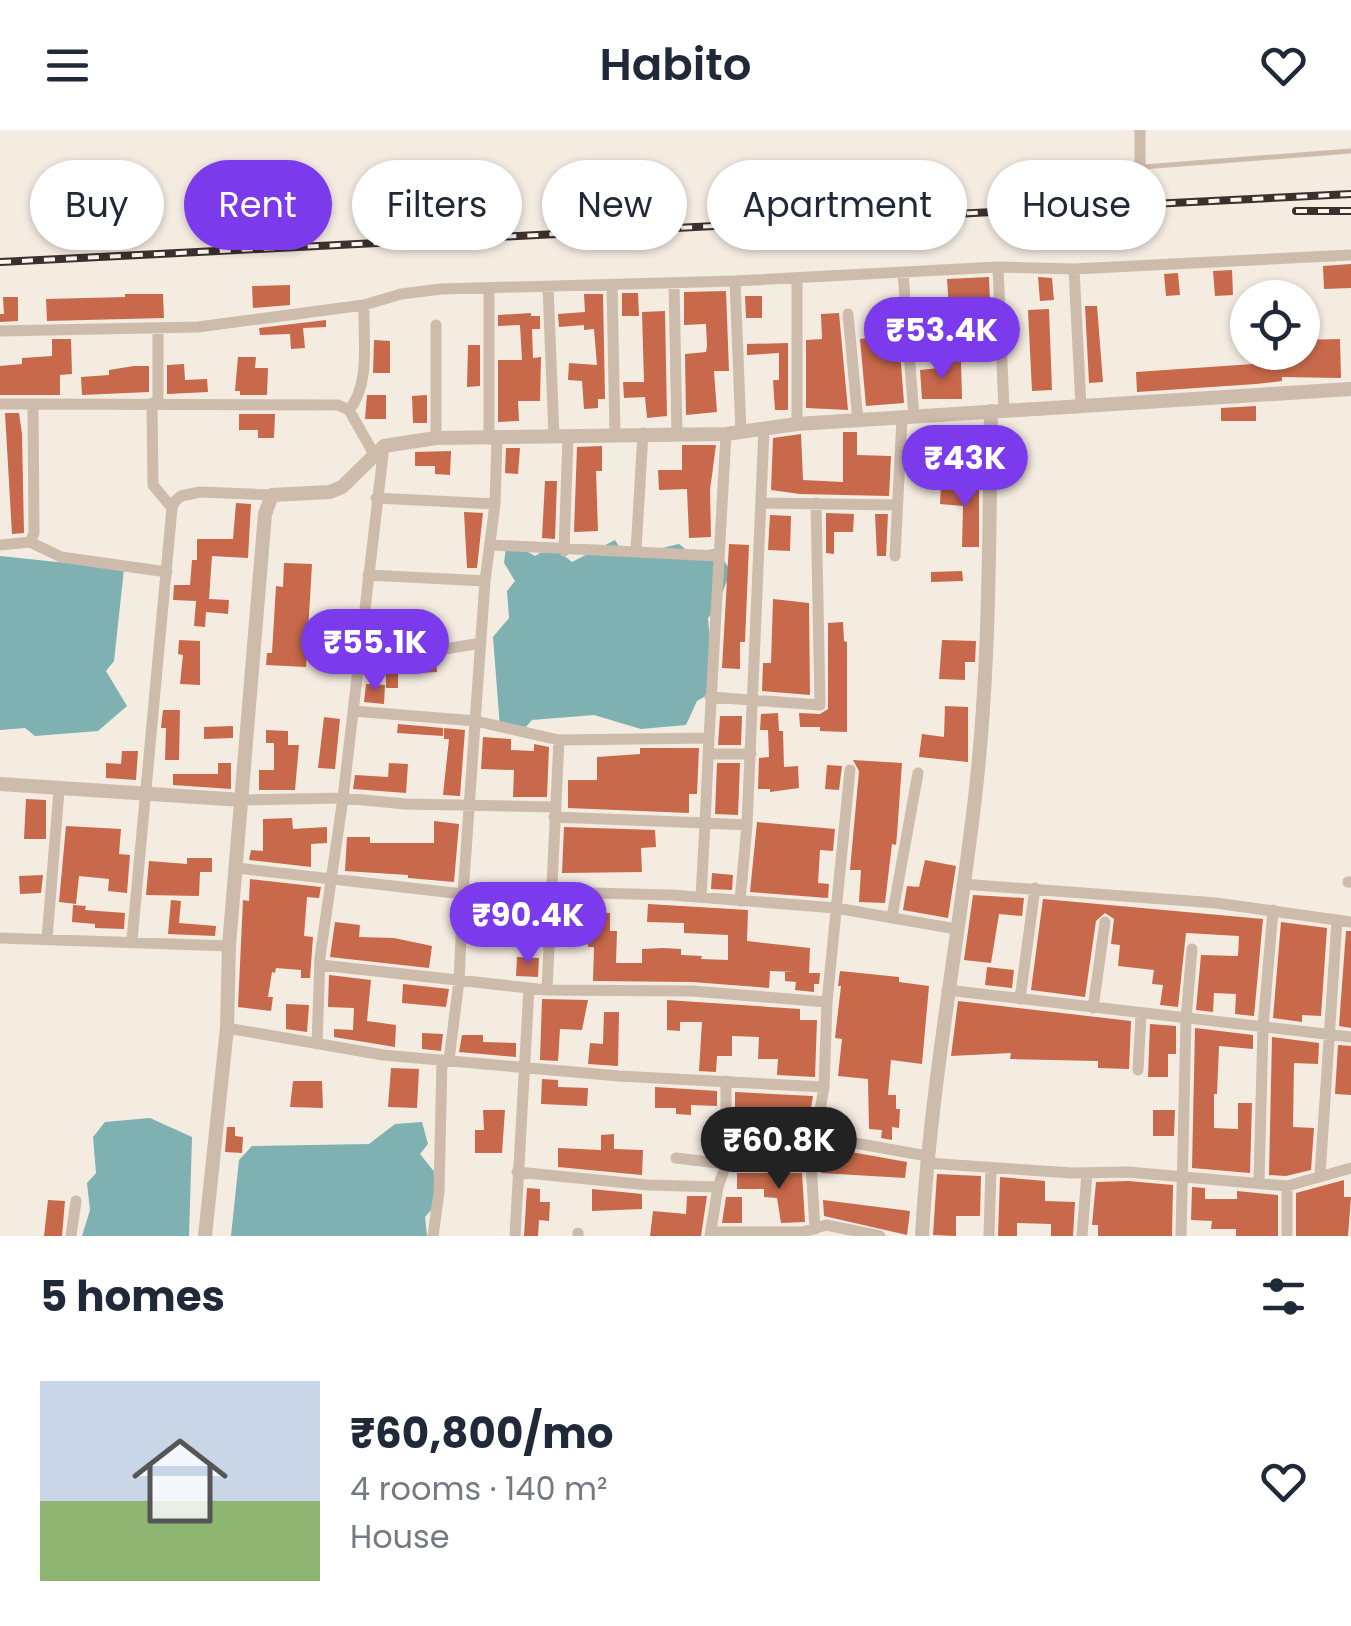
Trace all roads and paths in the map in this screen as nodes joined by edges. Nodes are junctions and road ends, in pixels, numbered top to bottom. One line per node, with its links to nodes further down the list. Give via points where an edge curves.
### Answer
1 (1140, 130): 3 (street)
2 (1351, 152): 4 (lane)
3 (1140, 160)
4 (1166, 165)
5 (1351, 255): 7 (street)
6 (998, 267): 7 (street); 8 (street); 26 (street)
7 (1074, 270): 24 (street)
8 (903, 274): 9 (street); 27 (street)
9 (797, 279): 10 (street); 29 (street)
10 (735, 281): 11 (street); 31 (street)
11 (674, 283): 12 (street); 34 (street)
12 (612, 285): 13 (street); 32 (street)
13 (548, 287): 14 (street); 35 (street)
14 (489, 289): 15 (street, via 440,289); 37 (street)
15 (364, 305): 18 (street); 25 (street, via 362,383)
16 (848, 314): 28 (street)
17 (436, 325): 36 (street)
18 (158, 330): 19 (street); 21 (street)
19 (0, 331)
20 (1351, 389): 24 (street)
21 (155, 403): 23 (street); 25 (street); 45 (street, via 154,484)
22 (0, 404): 23 (street)
23 (33, 404): 46 (street)
24 (1081, 406): 26 (street)
25 (349, 410): 38 (street)
26 (997, 411): 27 (street); 79 (street, via 988,656)
27 (908, 418): 28 (street); 44 (street)
28 (858, 420): 29 (street)
29 (797, 424): 30 (street)
30 (764, 429): 31 (street); 41 (street)
31 (734, 433): 34 (street); 51 (street)
32 (614, 434): 33 (street); 35 (street)
33 (644, 434): 34 (street); 50 (street)
34 (677, 434)
35 (561, 436): 37 (street); 49 (street)
36 (436, 438): 37 (street); 38 (street)
37 (493, 438): 43 (street)
38 (379, 450): 39 (street, via 342,487); 40 (street)
39 (272, 495): 45 (street, via 189,493); 72 (street)
40 (376, 498): 43 (street); 54 (street)
41 (762, 502): 42 (street); 59 (street)
42 (816, 503): 44 (street); 59 (street, via 820,705)
43 (496, 504): 47 (street)
44 (898, 506): 52 (street)
45 (172, 508): 53 (street)
46 (30, 542): 48 (street); 53 (street, via 61,556)
47 (490, 545): 49 (street); 55 (street)
48 (0, 546)
49 (564, 550): 50 (street)
50 (636, 552): 51 (street)
51 (718, 556): 58 (street)
52 (895, 556)
53 (167, 572): 70 (street)
54 (368, 575): 55 (street); 57 (street)
55 (486, 580): 56 (street)
56 (481, 643): 57 (street); 61 (street)
57 (359, 657): 60 (street)
58 (710, 697): 59 (street); 62 (street)
59 (754, 700): 65 (street)
60 (353, 712): 61 (street); 71 (street)
61 (476, 721): 63 (street); 73 (street)
62 (709, 738): 63 (street); 64 (street)
63 (559, 740): 74 (street)
64 (708, 754): 65 (street); 75 (street)
65 (751, 754): 76 (street)
66 (850, 770): 85 (street)
67 (918, 773): 87 (street)
68 (0, 784): 69 (street)
69 (59, 790): 70 (street); 93 (street)
70 (148, 795): 72 (street); 94 (street)
71 (343, 798): 72 (street); 73 (street); 78 (street)
72 (242, 800): 77 (street)
73 (471, 806): 74 (street); 82 (street)
74 (555, 812): 75 (street); 81 (street)
75 (705, 822): 76 (street); 83 (street)
76 (747, 825): 84 (street)
77 (237, 868): 78 (street); 95 (street)
78 (331, 877): 82 (street); 97 (street)
79 (962, 884): 80 (street); 91 (street)
80 (1035, 888): 86 (street); 102 (street)
81 (551, 892): 83 (street); 100 (street)
82 (463, 894): 98 (street)
83 (701, 898): 84 (street)
84 (740, 901): 85 (street)
85 (836, 908): 87 (street); 103 (street)
86 (1273, 910): 88 (street); 107 (street)
87 (892, 917): 91 (street)
88 (1337, 920): 90 (street); 109 (street)
89 (1105, 922): 104 (street)
90 (1351, 922)
91 (956, 928): 101 (street)
92 (0, 938): 93 (street)
93 (47, 939): 94 (street)
94 (132, 940): 95 (street)
95 (228, 946): 108 (street)
96 (1192, 949): 106 (street)
97 (321, 965): 98 (street); 111 (street)
98 (458, 981): 99 (street); 112 (street)
99 (530, 988): 100 (street); 113 (street)
100 (547, 990): 103 (street, via 692,990)
101 (947, 990): 102 (street); 119 (street)
102 (1020, 999): 104 (street)
103 (827, 1002): 116 (street)
104 (1093, 1008): 105 (street)
105 (1141, 1014): 106 (street); 114 (street)
106 (1186, 1019): 107 (street); 127 (street)
107 (1263, 1027): 109 (street); 128 (street)
108 (227, 1028): 111 (street); 135 (street)
109 (1330, 1034): 110 (street); 126 (street)
110 (1351, 1037)
111 (317, 1044): 112 (street)
112 (446, 1060): 113 (street); 136 (street)
113 (524, 1068): 115 (street); 124 (street)
114 (1138, 1070)
115 (726, 1081): 116 (street); 120 (street)
116 (824, 1086): 117 (street)
117 (816, 1136): 119 (street); 121 (street)
118 (676, 1158): 120 (street)
119 (927, 1159): 122 (street); 139 (street)
120 (726, 1164): 121 (street); 130 (street)
121 (811, 1164): 132 (street)
122 (991, 1168): 125 (street); 140 (street)
123 (1351, 1168): 126 (street)
124 (517, 1172): 130 (street); 137 (street)
125 (1087, 1173): 127 (street); 141 (street)
126 (1320, 1175): 129 (street)
127 (1182, 1176): 128 (street); 142 (street)
128 (1259, 1182): 129 (street)
129 (1288, 1186): 143 (street)
130 (718, 1187): 133 (street)
131 (76, 1201): 134 (street)
132 (814, 1229): 133 (street); 138 (street)
133 (711, 1234)
134 (71, 1236)
135 (205, 1236)
136 (432, 1236)
137 (515, 1236)
138 (880, 1236)
139 (922, 1236)
140 (989, 1236)
141 (1082, 1236)
142 (1181, 1236)
143 (1287, 1236)

